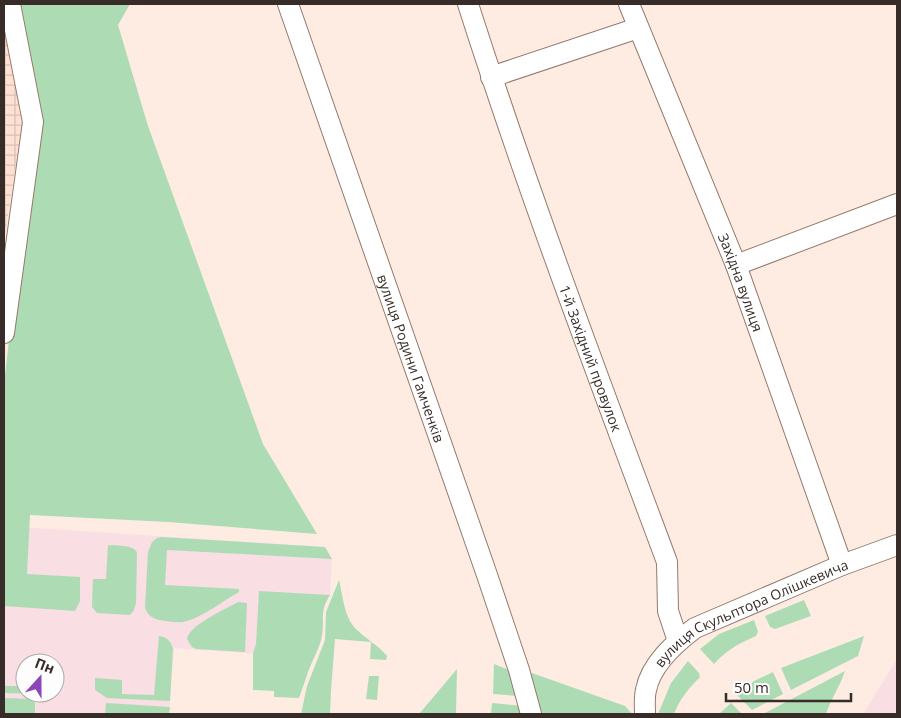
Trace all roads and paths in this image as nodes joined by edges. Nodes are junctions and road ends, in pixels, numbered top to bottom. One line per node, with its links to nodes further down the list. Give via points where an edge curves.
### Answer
1 (10, 4): 9 (street, via 33,122)
2 (288, 4): 13 (street, вулиця Родини Гамченків, via 487,575)
3 (468, 4): 6 (street, 1-й Західний провулок)
4 (630, 4): 5 (street, Західна вулиця)
5 (638, 28): 6 (street); 8 (street, Західна вулиця)
6 (491, 77): 12 (street, 1-й Західний провулок, via 550,248 667,562 668,611)
7 (897, 204): 8 (street)
8 (736, 266): 11 (street, Західна вулиця)
9 (4, 333)
10 (897, 545): 11 (street, вулиця Скульптора Олішкевича)
11 (842, 565): 12 (street, вулиця Скульптора Олішкевича, via 694,628)
12 (678, 641): 14 (street, вулиця Скульптора Олішкевича, via 659,662 646,689)
13 (531, 714)
14 (646, 714)

